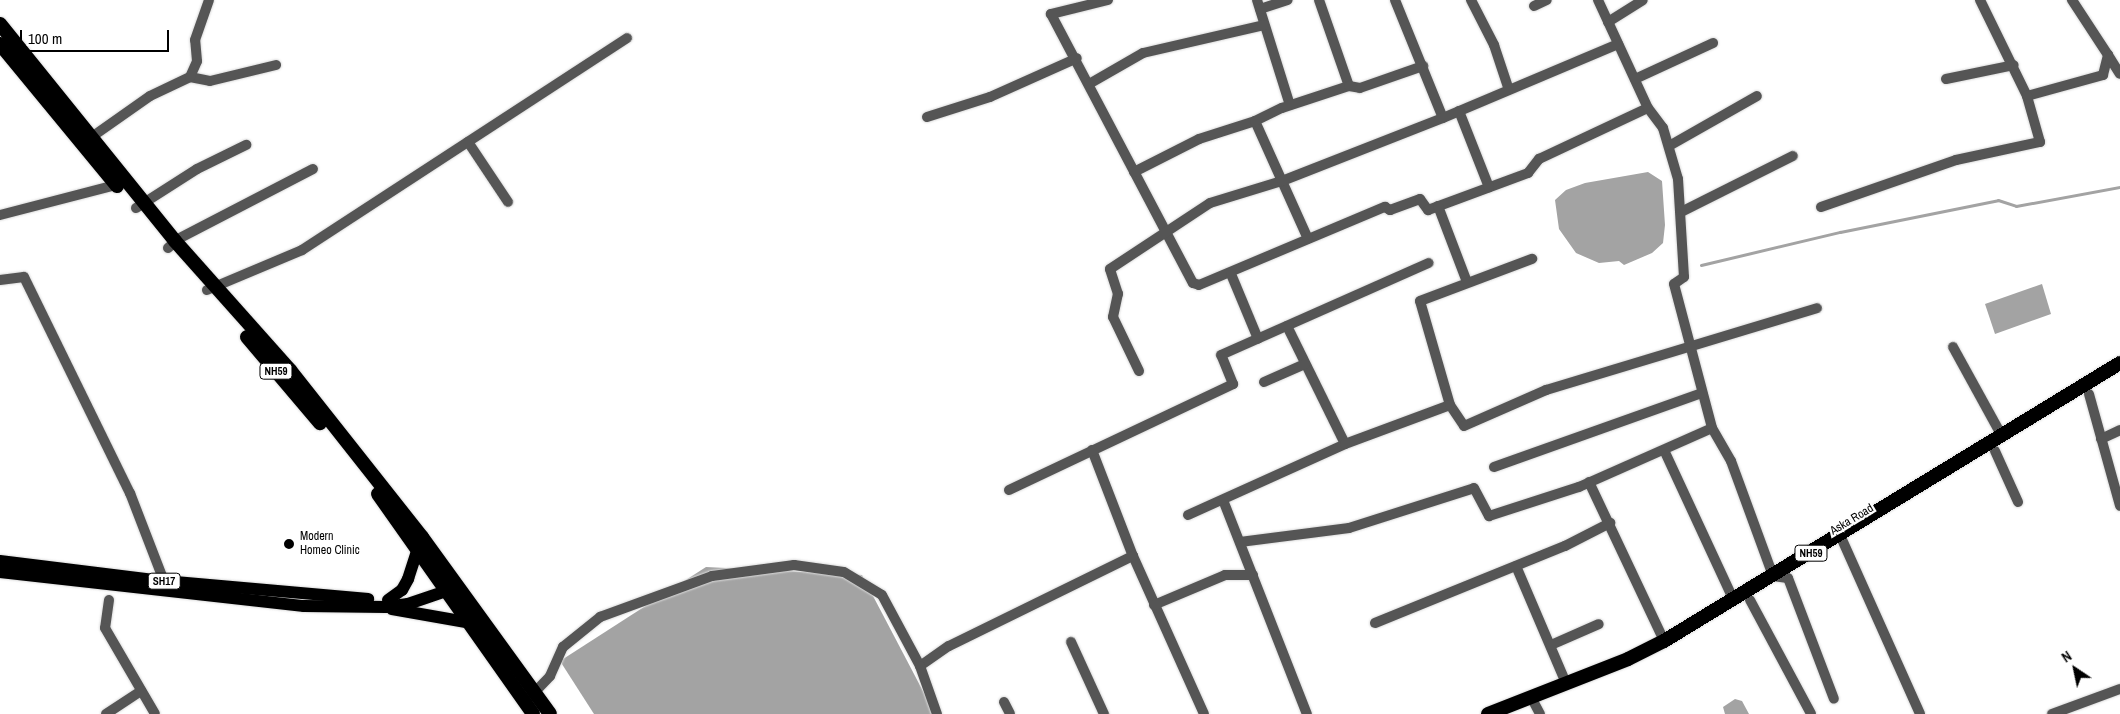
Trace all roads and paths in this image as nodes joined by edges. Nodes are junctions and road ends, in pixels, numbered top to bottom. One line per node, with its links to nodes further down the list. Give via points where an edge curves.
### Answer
1 (209, 0): 27 (street, via 195,40 197,61)
2 (1108, 0): 22 (street, via 1051,14)
3 (1288, 0): 12 (street)
4 (1319, 0): 31 (street)
5 (1395, 0): 25 (street)
6 (1470, 0): 32 (street, via 1494,45)
7 (1547, 0): 13 (street)
8 (1598, 0): 14 (street)
9 (1643, 0): 14 (street)
10 (1980, 0): 24 (street)
11 (2072, 0): 21 (street)
12 (1259, 4): 16 (street)
13 (1534, 6)
14 (1608, 22): 19 (street)
15 (0, 24): 41 (highway, NH59)
16 (1264, 25): 30 (street, via 1143,53); 35 (street)
17 (627, 38): 42 (street)
18 (0, 44): 41 (highway, NH59)
19 (1618, 44): 28 (street); 32 (street)
20 (1713, 44): 28 (street)
21 (2108, 54): 26 (street); 34 (street, via 2103,75)
22 (1077, 58): 30 (street); 38 (street, via 990,97)
23 (276, 65): 27 (street, via 210,81)
24 (2014, 65): 29 (street); 34 (street)
25 (1423, 66): 31 (street, via 1360,88); 39 (street)
26 (2120, 74)
27 (190, 77): 41 (street, via 150,96)
28 (1634, 79): 36 (street)
29 (1946, 79)
30 (1089, 84): 47 (street)
31 (1349, 86): 35 (street)
32 (1509, 90): 37 (street)
33 (1757, 96): 44 (street)
34 (2027, 96): 54 (street, via 2040,142 1956,160)
35 (1290, 104): 40 (street)
36 (1648, 108): 44 (street, via 1663,128); 50 (street, via 1539,159 1528,173)
37 (1459, 111): 39 (street); 50 (street)
38 (927, 117)
39 (1443, 118): 48 (street)
40 (1255, 121): 47 (street, via 1199,139); 48 (street)
41 (85, 141): 49 (highway, NH59); 52 (highway, NH59)
42 (468, 142): 51 (street); 65 (street, via 302,250)
43 (246, 145): 52 (street, via 197,170)
44 (1669, 146): 55 (street, via 1678,179)
45 (1793, 156): 55 (street)
46 (313, 169): 59 (street)
47 (1134, 172): 57 (street)
48 (1282, 180): 57 (street, via 1210,203); 58 (street)
49 (116, 185): 52 (highway, NH59); 56 (street)
50 (1489, 187): 53 (street)
51 (508, 202)
52 (140, 206): 59 (highway, NH59)
53 (1438, 206): 58 (street, via 1428,210 1420,199 1390,210 1385,207); 64 (street)
54 (1820, 207)
55 (1681, 212): 69 (street, via 1684,277 1674,284)
56 (0, 215)
57 (1166, 233): 62 (street, via 1193,284); 73 (street, via 1110,269 1118,294 1113,317)
58 (1308, 239): 62 (street)
59 (172, 244): 65 (highway, NH59)
60 (1532, 260): 64 (street)
61 (1429, 263): 67 (street)
62 (1231, 274): 68 (street)
63 (0, 280): 105 (street, via 24,276 130,493)
64 (1467, 282): 78 (street, via 1420,301)
65 (210, 289): 97 (highway, NH59, via 361,471); 106 (highway, NH59, via 290,370)
66 (1817, 308): 69 (street)
67 (1287, 326): 68 (street); 72 (street)
68 (1258, 339): 84 (street, via 1221,355 1233,384)
69 (1688, 346): 77 (street); 78 (street, via 1546,390 1464,426)
70 (1953, 347): 81 (street)
71 (2120, 363): 76 (highway, NH59)
72 (1305, 364): 75 (street); 83 (street)
73 (1139, 371)
74 (2120, 374): 76 (highway, Aska Road / NH59)
75 (1264, 382)
76 (2087, 390): 81 (highway, NH59); 82 (street); 86 (highway, Aska Road / NH59)
77 (1702, 393): 79 (street); 87 (street)
78 (1450, 405): 83 (street)
79 (1712, 428): 85 (street); 103 (street, via 1731,460)
80 (2120, 430): 82 (street)
81 (2002, 436): 95 (highway, NH59)
82 (2102, 439): 92 (street)
83 (1344, 444): 90 (street)
84 (1092, 450): 89 (street); 98 (street)
85 (1664, 450): 88 (street); 109 (street)
86 (1995, 451): 91 (street); 95 (highway, Aska Road / NH59)
87 (1494, 467)
88 (1589, 482): 94 (street); 96 (street, via 1489,516 1474,488 1349,528)
89 (1009, 490)
90 (1223, 500): 93 (street); 96 (street)
91 (2018, 502)
92 (2120, 506)
93 (1188, 515)
94 (1610, 523): 100 (street, via 1573,543); 115 (street)
95 (1842, 539): 103 (highway, NH59); 104 (highway, Aska Road / NH59); 139 (street)
96 (1240, 542): 102 (street)
97 (417, 551): 106 (highway, NH59); 110 (main road, via 402,590)
98 (1133, 556): 111 (street); 118 (street, via 958,642)
99 (0, 561): 105 (main road, SH17)
100 (1516, 566): 113 (street); 117 (street)
101 (0, 572): 110 (main road, via 304,606)
102 (1252, 575): 111 (street, via 1225,575); 135 (street)
103 (1773, 576): 104 (street); 109 (highway, NH59)
104 (1788, 578): 108 (highway, Aska Road / NH59); 123 (street)
105 (164, 581): 110 (main road, SH17)
106 (449, 586): 110 (main road, via 408,604); 112 (highway, NH59); 122 (highway, NH59)
107 (109, 600): 121 (street, via 105,628)
108 (1750, 600): 126 (highway, Aska Road / NH59, via 1636,664); 138 (street)
109 (1734, 601): 115 (highway, NH59)
110 (387, 603): 112 (main road)
111 (1154, 605): 134 (street)
112 (466, 622): 124 (highway, NH59)
113 (1375, 623)
114 (1599, 624): 117 (street)
115 (1664, 641): 119 (highway, NH59)
116 (1071, 642): 133 (street)
117 (1551, 645): 119 (street)
118 (920, 666): 122 (street, via 882,595 844,572 794,565 712,576 600,617 563,647 550,676); 131 (street)
119 (1566, 683): 126 (highway, NH59)
120 (2120, 689): 140 (street)
121 (141, 691): 127 (street); 128 (street)
122 (535, 691): 124 (street); 130 (highway, NH59)
123 (1834, 699)
124 (525, 702): 129 (highway, NH59)
125 (1004, 702): 132 (street)
126 (1535, 705): 136 (highway, NH59); 137 (highway, Aska Road / NH59)
127 (106, 714)
128 (155, 714)
129 (533, 714)
130 (550, 714)
131 (937, 714)
132 (1010, 714)
133 (1104, 714)
134 (1204, 714)
135 (1307, 714)
136 (1488, 714)
137 (1510, 714)
138 (1811, 714)
139 (1920, 714)
140 (2052, 714)

